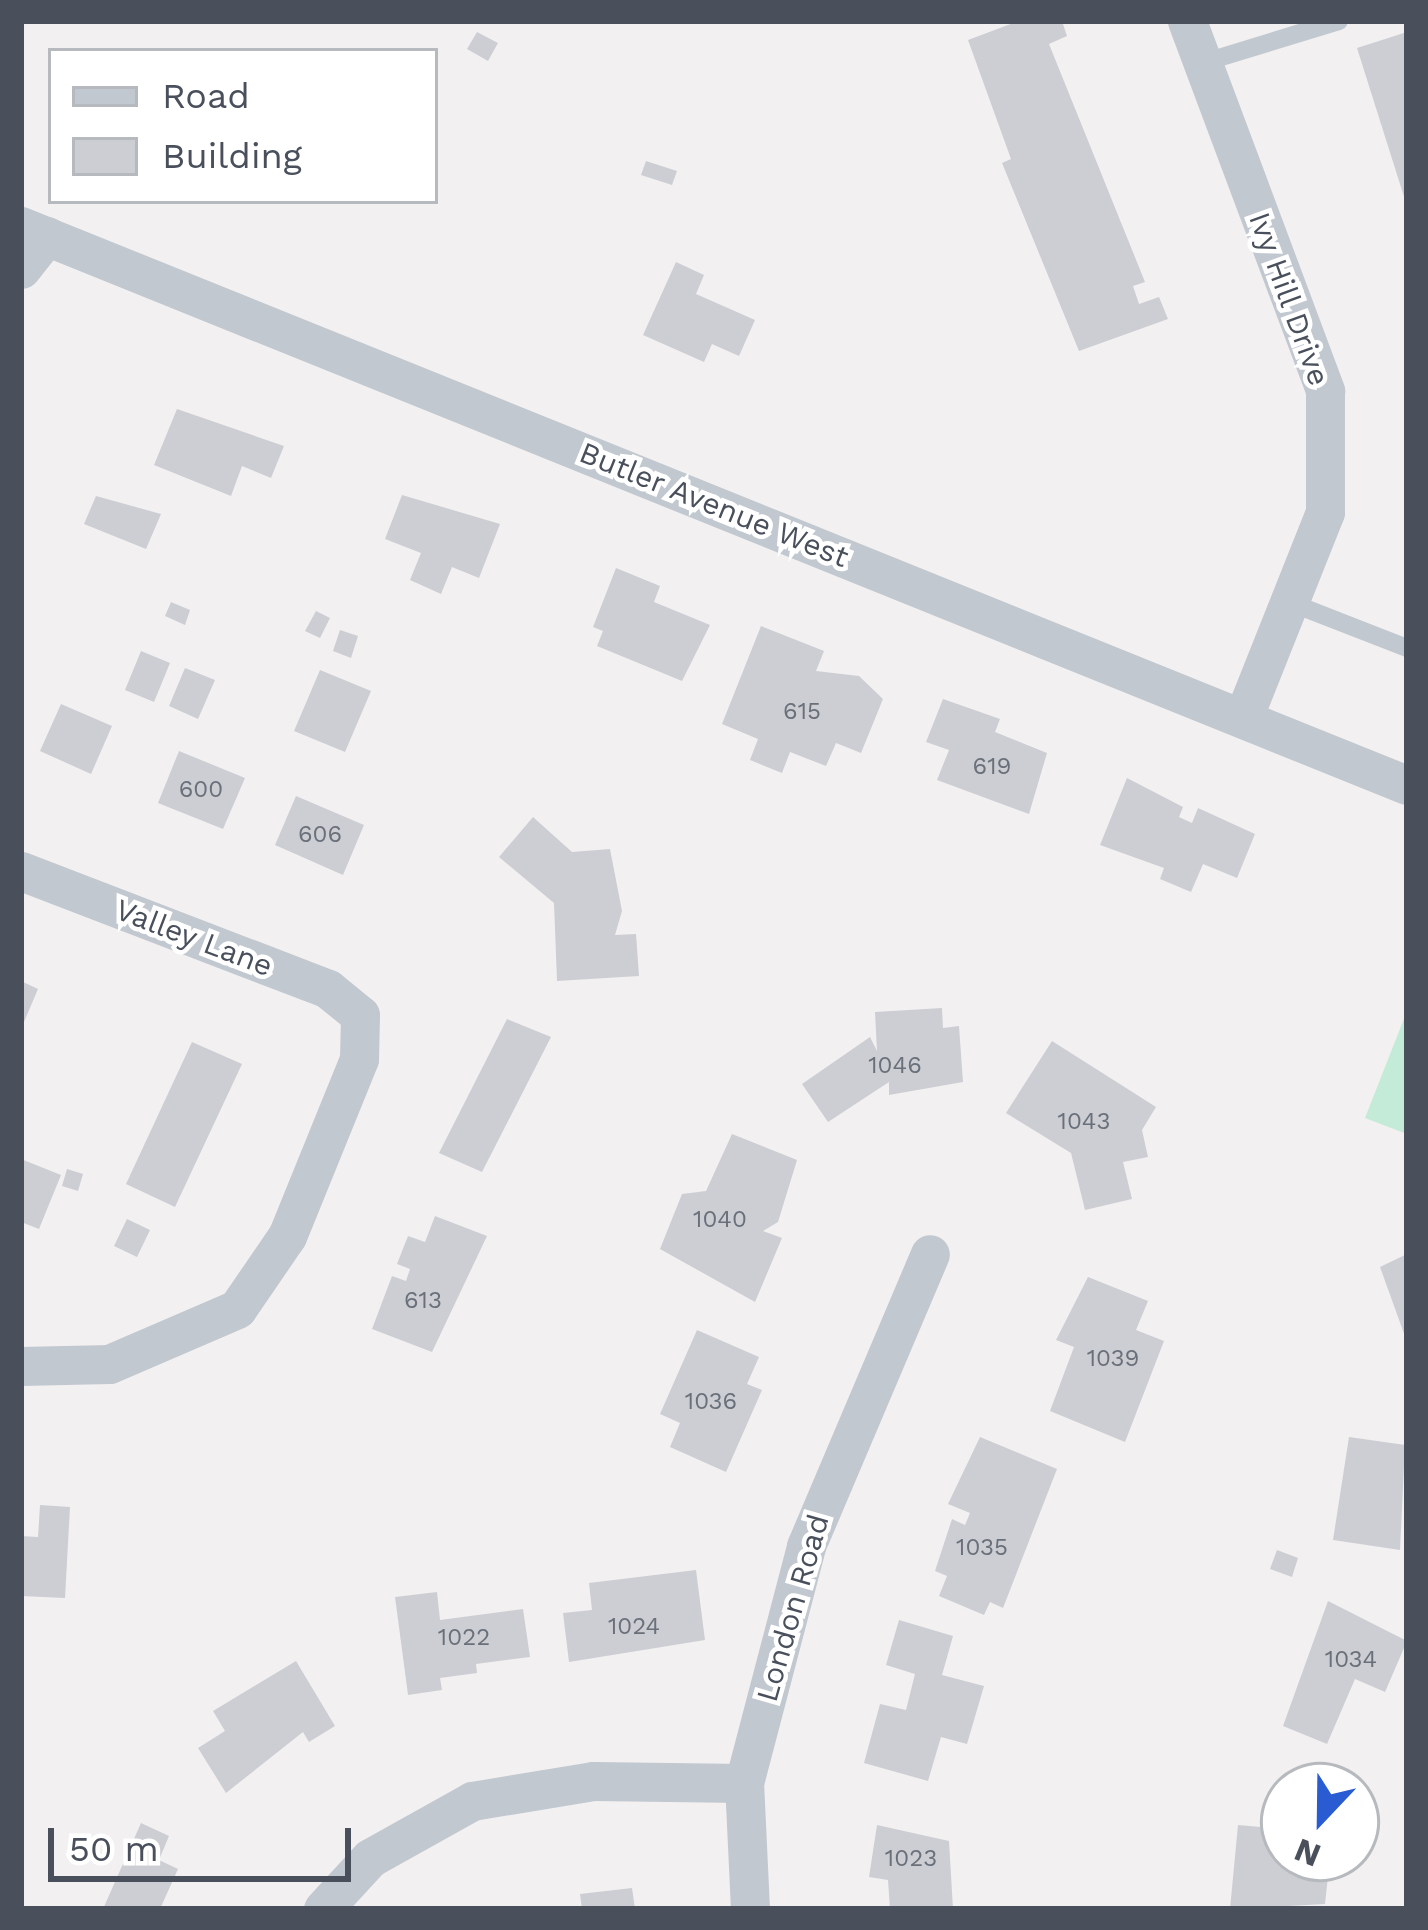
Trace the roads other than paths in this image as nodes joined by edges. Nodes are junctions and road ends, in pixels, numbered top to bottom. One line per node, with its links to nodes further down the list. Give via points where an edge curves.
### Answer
1 (1187, 21): 3 (street, Ivy Hill Drive)
2 (1340, 21): 3 (lane)
3 (1202, 63): 6 (street, Ivy Hill Drive, via 1325,391 1325,512)
4 (34, 231): 5 (street); 8 (street, Butler Avenue West)
5 (21, 269)
6 (1289, 602): 7 (lane); 8 (street, Ivy Hill Drive)
7 (1407, 648)
8 (1243, 718): 9 (street, Butler Avenue West)
9 (1407, 785)
10 (21, 871): 12 (street, Valley Lane, via 328,989 359,1016 358,1059 287,1236 237,1309 109,1364)
11 (930, 1254): 13 (street, London Road, via 806,1546)
12 (21, 1366)
13 (744, 1783): 14 (street, via 593,1781 472,1801 370,1858); 15 (street, London Road)
14 (323, 1909)
15 (751, 1909)

